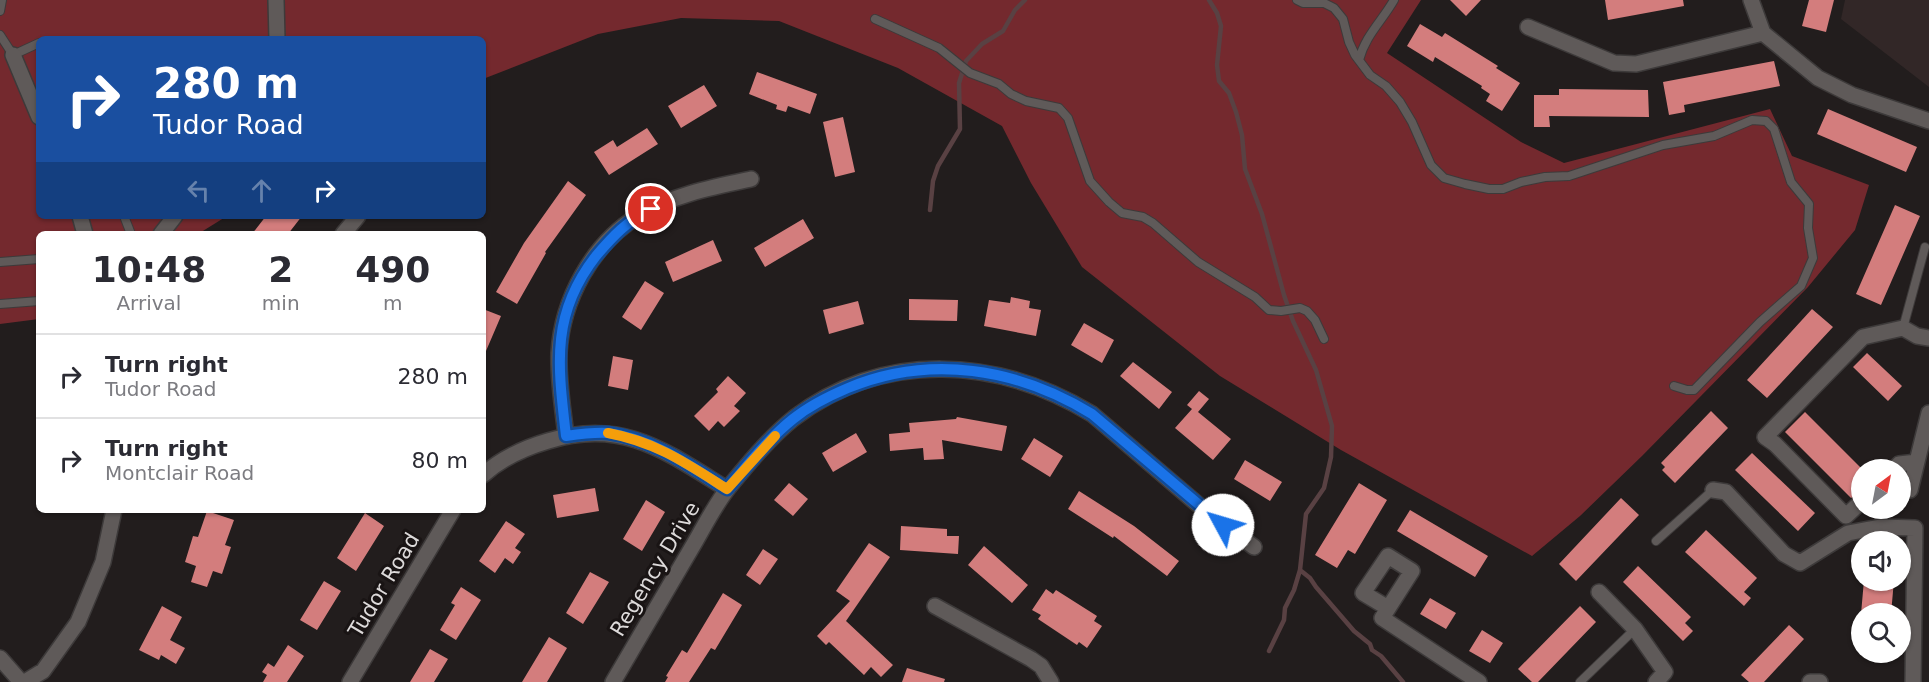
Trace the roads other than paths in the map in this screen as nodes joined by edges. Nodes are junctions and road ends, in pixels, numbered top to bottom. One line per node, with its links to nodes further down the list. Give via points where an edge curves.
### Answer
1 (2, 0): 6 (lane)
2 (276, 0): 11 (street)
3 (1298, 0): 14 (lane, via 1334,8 1343,19)
4 (1394, 0): 14 (lane, via 1369,34)
5 (1751, 0): 9 (street)
6 (0, 11)
7 (874, 19): 29 (lane, via 939,48 970,73 999,84 1011,94 1059,108 1068,118 1090,181 1109,202 1122,213 1153,223 1215,274 1255,297 1269,310 1307,311)
8 (1528, 27): 9 (street, via 1614,63 1636,64)
9 (1763, 33): 16 (street, via 1818,78 1852,95)
10 (0, 35): 13 (lane)
11 (277, 36)
12 (36, 44): 13 (lane)
13 (13, 55): 15 (street)
14 (1359, 60): 30 (lane, via 1400,102 1431,165 1444,178 1490,189 1569,176 1663,145 1714,136 1752,120 1766,121 1774,129 1791,182 1809,204 1813,258 1808,272 1801,286 1694,390)
15 (36, 110)
16 (1929, 122)
17 (751, 179): 32 (street, via 705,189 640,215 606,244 586,269 573,291 561,336 560,378)
18 (173, 219): 20 (street)
19 (356, 219): 21 (street)
20 (163, 231)
21 (346, 231)
22 (1925, 247): 27 (lane)
23 (36, 259): 24 (lane)
24 (0, 262)
25 (36, 301): 26 (lane)
26 (0, 304)
27 (1903, 328): 28 (street); 39 (street, via 1863,337 1765,437 1846,516)
28 (1929, 338)
29 (1324, 339)
30 (1674, 386)
31 (1929, 412): 33 (street)
32 (566, 436): 35 (street, via 521,449); 37 (street, via 607,433 632,438 678,459)
33 (1917, 462): 34 (street); 36 (street)
34 (1911, 463)
35 (486, 473)
36 (1911, 485)
37 (727, 489): 43 (street, Regency Drive, via 793,419 836,393 897,373 928,369 975,371 1041,387 1092,414); 51 (street, Regency Drive)
38 (1713, 490): 42 (lane); 58 (street, via 1726,492 1784,554 1800,563 1848,533 1880,527 1915,528)
39 (1851, 511)
40 (113, 513): 49 (street, via 104,562 78,622 43,670)
41 (451, 513): 50 (street, Tudor Road)
42 (1656, 541)
43 (1254, 547)
44 (1599, 592): 47 (street)
45 (935, 606): 52 (street, via 1031,659)
46 (1385, 613): 53 (street)
47 (1635, 628): 54 (lane); 55 (street, via 1665,672)
48 (0, 658): 49 (street)
49 (23, 682)
50 (350, 682)
51 (613, 682)
52 (1051, 682)
53 (1479, 682)
54 (1580, 682)
55 (1656, 682)
56 (1810, 682): 57 (street)
57 (1820, 682)
58 (1913, 682)

